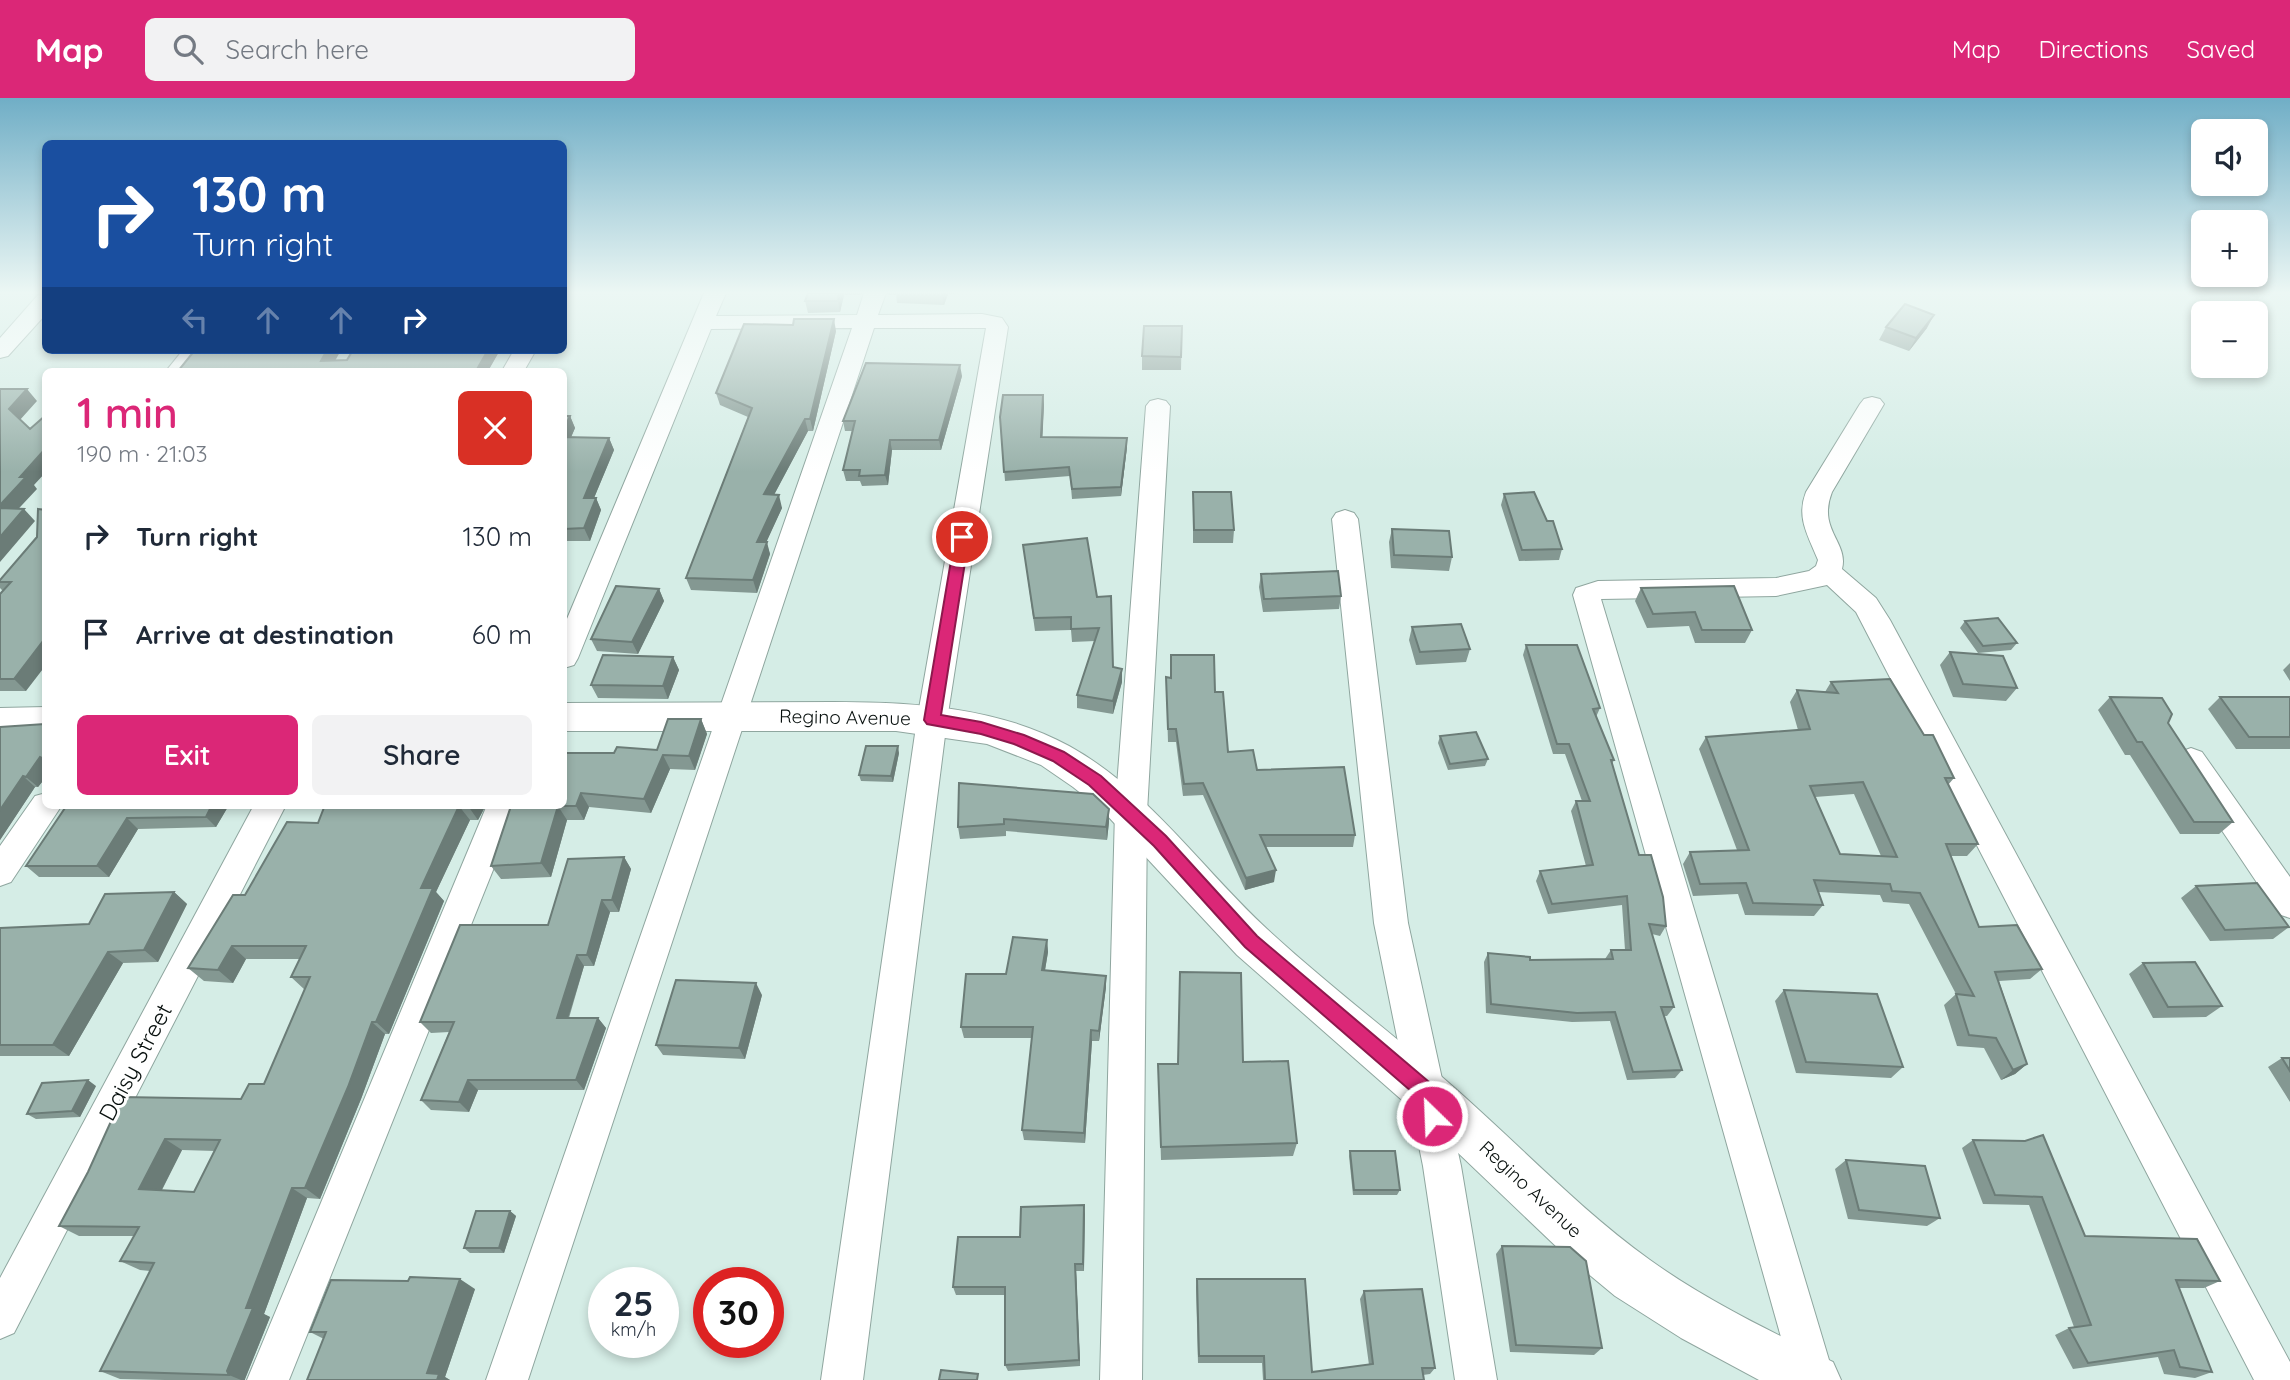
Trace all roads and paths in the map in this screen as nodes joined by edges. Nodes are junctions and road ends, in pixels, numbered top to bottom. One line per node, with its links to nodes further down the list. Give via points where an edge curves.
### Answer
1 (690, 353): 10 (street)
2 (856, 353): 11 (street)
3 (993, 353): 13 (street)
4 (192, 354): 5 (street)
5 (180, 368)
6 (1872, 404): 9 (street, via 1813,507 1831,560)
7 (1158, 406): 20 (street)
8 (1345, 519): 23 (street, via 1391,923)
9 (1828, 571): 30 (street, via 1801,584 1776,587 1598,590 1586,595); 31 (street, via 1866,605 1876,621)
10 (567, 651)
11 (734, 716): 12 (street, Regino Avenue); 13 (street, Regino Avenue); 26 (street)
12 (567, 717)
13 (932, 720): 20 (street, Regino Avenue, via 981,728 1058,756); 27 (street)
14 (0, 722): 15 (street)
15 (42, 722)
16 (2174, 734): 22 (street)
17 (43, 809): 21 (street)
18 (268, 809): 24 (street, Daisy Street)
19 (501, 809): 25 (street)
20 (1131, 812): 23 (street, Regino Avenue, via 1251,941); 28 (street)
21 (0, 872)
22 (2290, 904)
23 (1428, 1093): 29 (street, via 1458,1250); 30 (street, Regino Avenue, via 1586,1242 1633,1279 1684,1312)
24 (0, 1319)
25 (268, 1380)
26 (507, 1380)
27 (842, 1380)
28 (1121, 1380)
29 (1476, 1380)
30 (1814, 1380)
31 (2277, 1380)

